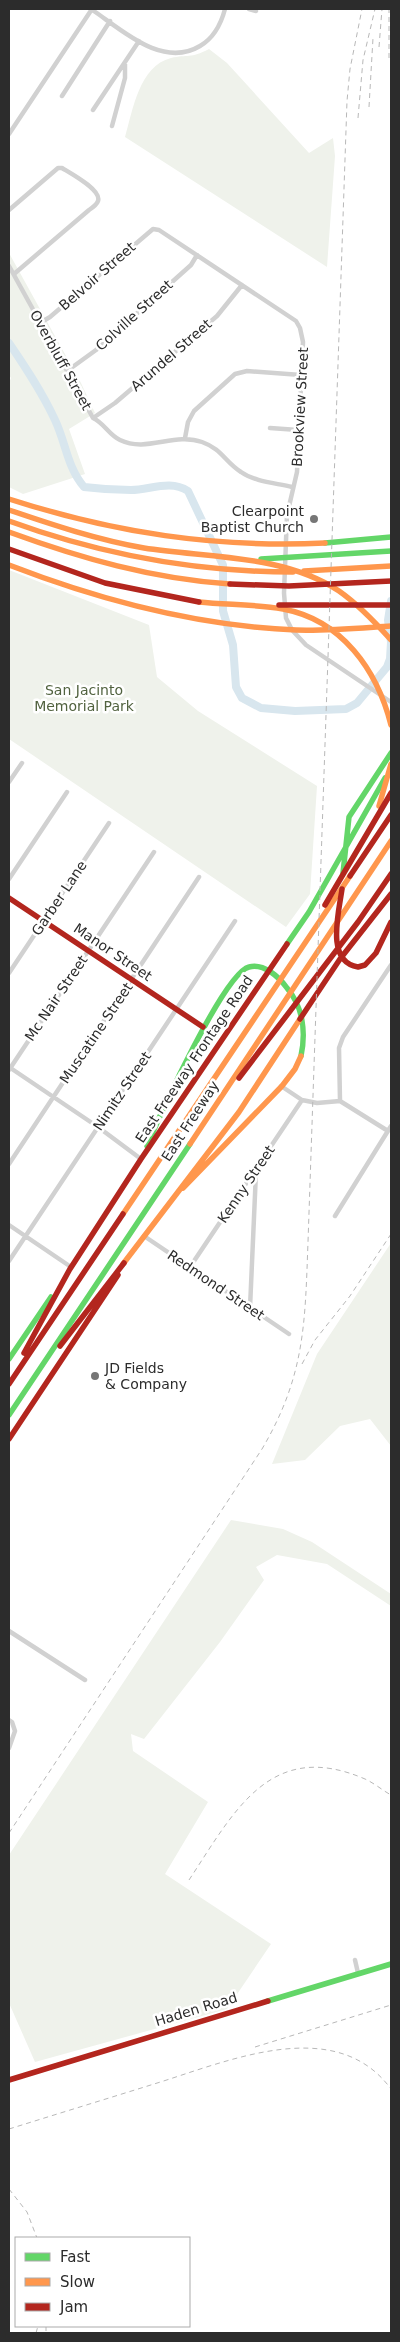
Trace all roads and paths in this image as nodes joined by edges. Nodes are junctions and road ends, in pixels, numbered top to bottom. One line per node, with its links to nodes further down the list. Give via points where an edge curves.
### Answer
1 (92, 9): 5 (street); 11 (street)
2 (225, 9): 6 (street, via 213,34 192,50 179,54 164,52)
3 (249, 9): 4 (street)
4 (256, 11)
5 (110, 21): 6 (street); 8 (street)
6 (139, 41): 7 (street)
7 (125, 63): 9 (street); 10 (street, via 125,78)
8 (62, 96)
9 (93, 110)
10 (112, 126)
11 (9, 134)
12 (9, 210): 16 (street, via 58,168 93,188 98,196 90,210)
13 (153, 229): 14 (street, Brookview Street, via 160,230); 18 (street, Belvoir Street)
14 (197, 255): 17 (street, Brookview Street); 19 (street, Colville Street, via 191,266 96,350)
15 (9, 266): 16 (street, Overbluff Street)
16 (14, 274): 18 (street, Overbluff Street)
17 (242, 285): 20 (street, Brookview Street, via 298,324 303,337); 21 (street, Arundel Street, via 217,316)
18 (40, 323): 19 (street, Overbluff Street)
19 (67, 371): 21 (street, Overbluff Street)
20 (301, 375): 23 (street, Brookview Street); 24 (street, via 247,371 235,374 196,408 188,422)
21 (94, 418): 24 (street, Overbluff Street, via 120,440 136,444)
22 (270, 428): 23 (street)
23 (298, 430): 25 (street, Brookview Street, via 297,472)
24 (185, 438): 25 (street, Overbluff Street, via 217,449 245,475)
25 (292, 487): 41 (street, Brookview Street, via 287,515 286,618 306,646)
26 (9, 498): 30 (main road, via 108,527 155,536 251,546)
27 (9, 510): 33 (main road, via 92,537 156,550)
28 (9, 521): 35 (main road, via 87,547 208,570 269,572)
29 (9, 532): 36 (main road, via 72,554 155,574 206,582 244,585)
30 (391, 537)
31 (9, 549): 38 (main road, via 90,578 151,594)
32 (391, 551): 33 (main road)
33 (242, 559): 40 (main road, via 290,568 324,582 364,610)
34 (9, 565): 39 (main road, via 43,579 137,607 200,621 296,630)
35 (391, 566)
36 (391, 581)
37 (391, 605): 38 (main road)
38 (247, 606): 42 (main road, via 300,614 320,622 346,640 380,684)
39 (391, 626)
40 (391, 640)
41 (391, 702)
42 (391, 724)
43 (391, 753): 61 (main road, via 349,817 338,939 340,955 345,962 357,968 364,966 376,952)
44 (22, 763): 46 (street)
45 (391, 766): 52 (main road, via 380,803); 78 (main road, East Freeway Frontage Road, via 319,896)
46 (9, 782)
47 (67, 792): 56 (street)
48 (391, 793): 52 (main road)
49 (391, 815): 63 (main road, East Freeway)
50 (109, 823): 59 (street, Garber Lane)
51 (391, 841): 69 (main road)
52 (360, 846): 63 (main road)
53 (154, 852): 62 (street, Mc Nair Street)
54 (391, 874): 69 (main road, via 347,938)
55 (199, 877): 66 (street, Muscatine Street)
56 (9, 879)
57 (391, 894): 81 (main road, via 340,959 239,1112)
58 (9, 898): 59 (main road, Manor Street)
59 (44, 921): 62 (main road, Manor Street); 65 (street, Garber Lane)
60 (235, 921): 67 (street, Nimitz Street)
61 (391, 922)
62 (88, 950): 66 (main road, Manor Street); 70 (street, Mc Nair Street)
63 (296, 957): 93 (main road, East Freeway)
64 (391, 965): 74 (street, via 343,1037 339,1048)
65 (9, 973)
66 (132, 979): 67 (main road, Manor Street); 72 (street, Muscatine Street)
67 (176, 1009): 68 (main road, Manor Street); 75 (street, Nimitz Street)
68 (203, 1027): 71 (main road, via 243,969 269,970 295,1000 302,1029 301,1058); 78 (main road)
69 (246, 1063): 94 (main road, East Freeway)
70 (9, 1068): 72 (street)
71 (281, 1086): 73 (street); 81 (main road)
72 (54, 1096): 75 (street); 79 (street, Muscatine Street)
73 (302, 1100): 74 (street, via 317,1103); 80 (street, Kenny Street)
74 (340, 1101): 77 (street)
75 (98, 1126): 78 (street); 84 (street, Nimitz Street)
76 (391, 1126): 77 (street)
77 (388, 1132): 82 (street)
78 (142, 1159): 88 (main road, East Freeway Frontage Road)
79 (9, 1164)
80 (256, 1170): 89 (street, Kenny Street); 90 (street)
81 (164, 1208): 85 (main road)
82 (335, 1216)
83 (9, 1225): 84 (street)
84 (25, 1236): 86 (street, Nimitz Street); 88 (street)
85 (144, 1236): 87 (main road); 89 (street, Redmond Street)
86 (9, 1261)
87 (124, 1263): 94 (main road); 96 (main road)
88 (71, 1267): 92 (main road, East Freeway Frontage Road); 93 (main road)
89 (190, 1267): 90 (street, Redmond Street)
90 (250, 1308): 91 (street, Redmond Street)
91 (288, 1334)
92 (9, 1360)
93 (9, 1384)
94 (24, 1392): 95 (main road, East Freeway)
95 (9, 1414)
96 (9, 1439)
97 (9, 1631): 98 (street)
98 (85, 1680)
99 (9, 1720): 100 (street, via 15,1731)
100 (9, 1748)
101 (355, 1960): 103 (street)
102 (391, 1964): 103 (main road, Haden Road)
103 (358, 1973): 104 (main road, Haden Road)
104 (9, 2080)

